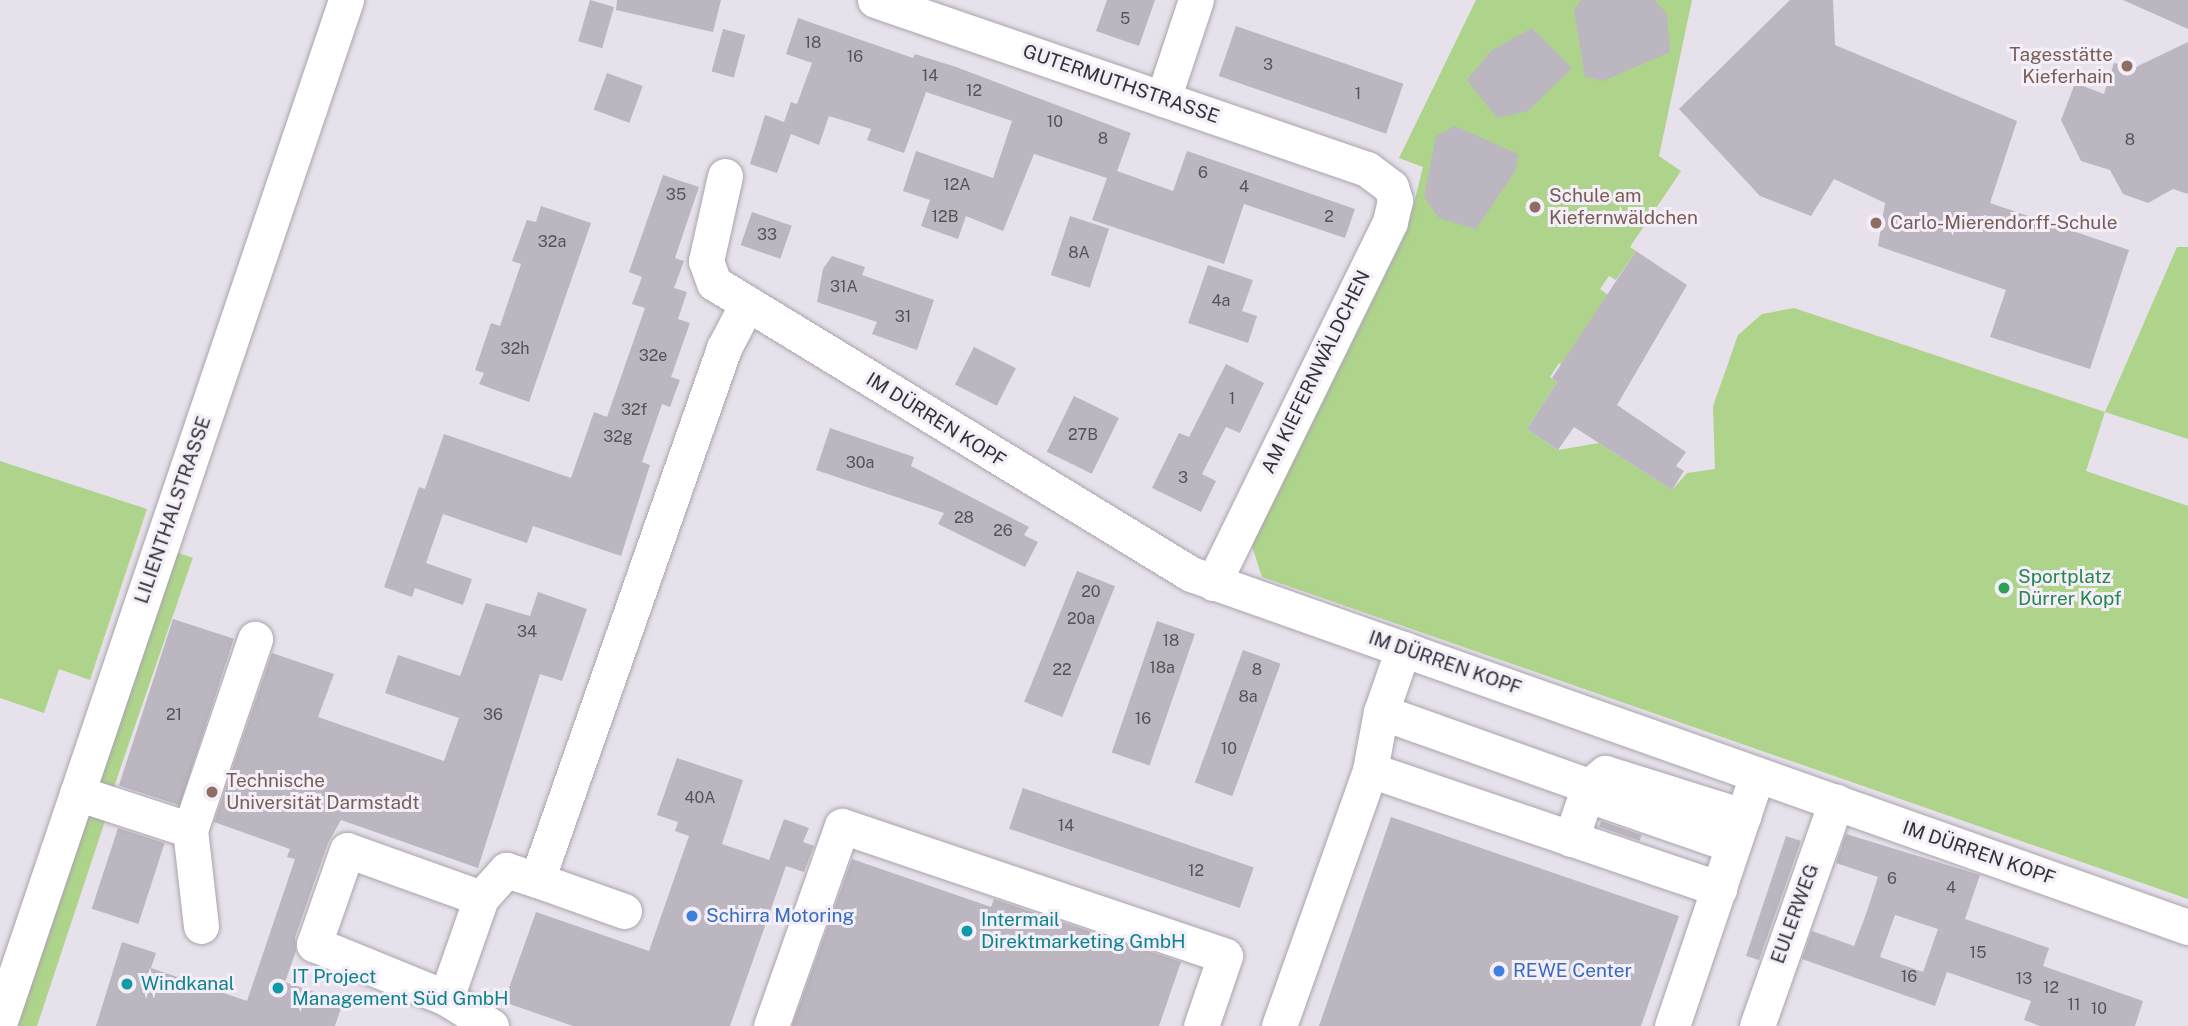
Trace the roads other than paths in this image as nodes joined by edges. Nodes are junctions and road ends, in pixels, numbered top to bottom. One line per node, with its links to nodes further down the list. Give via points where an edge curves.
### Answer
1 (345, 0): 14 (street, LILIENTHALSTRASSE)
2 (875, 0): 4 (street, GUTERMUTHSTRASSE)
3 (1196, 0): 4 (street)
4 (1163, 99): 5 (street, GUTERMUTHSTRASSE)
5 (1367, 169): 8 (street, AM KIEFERNWÄLDCHEN, via 1391,187 1392,215)
6 (725, 176): 7 (street, IM DÜRREN KOPF, via 706,261 711,280)
7 (747, 304): 8 (street, IM DÜRREN KOPF, via 1160,558); 19 (street, via 724,348)
8 (1213, 583): 10 (street, IM DÜRREN KOPF)
9 (255, 639): 17 (street)
10 (1403, 649): 11 (street); 13 (street, IM DÜRREN KOPF)
11 (1381, 712): 12 (street); 16 (street)
12 (1370, 770): 16 (street); 29 (street)
13 (1757, 775): 15 (street, IM DÜRREN KOPF); 18 (street)
14 (77, 793): 17 (street); 25 (street, LILIENTHALSTRASSE)
15 (1836, 803): 23 (street, IM DÜRREN KOPF); 31 (street, EULERWEG)
16 (1580, 813): 18 (street); 18 (street, via 1597,798)
17 (190, 830): 22 (street)
18 (1732, 849): 30 (street)
19 (537, 880): 20 (street, via 506,870); 21 (street)
20 (481, 898): 24 (street); 24 (street, via 347,849 314,944)
21 (624, 911)
22 (201, 926)
23 (2188, 927)
24 (446, 998): 26 (street)
25 (0, 1021)
26 (491, 1026)
27 (771, 1026): 28 (street, via 842,826 1225,956)
28 (1201, 1026)
29 (1279, 1026)
30 (1672, 1026)
31 (1757, 1026)

